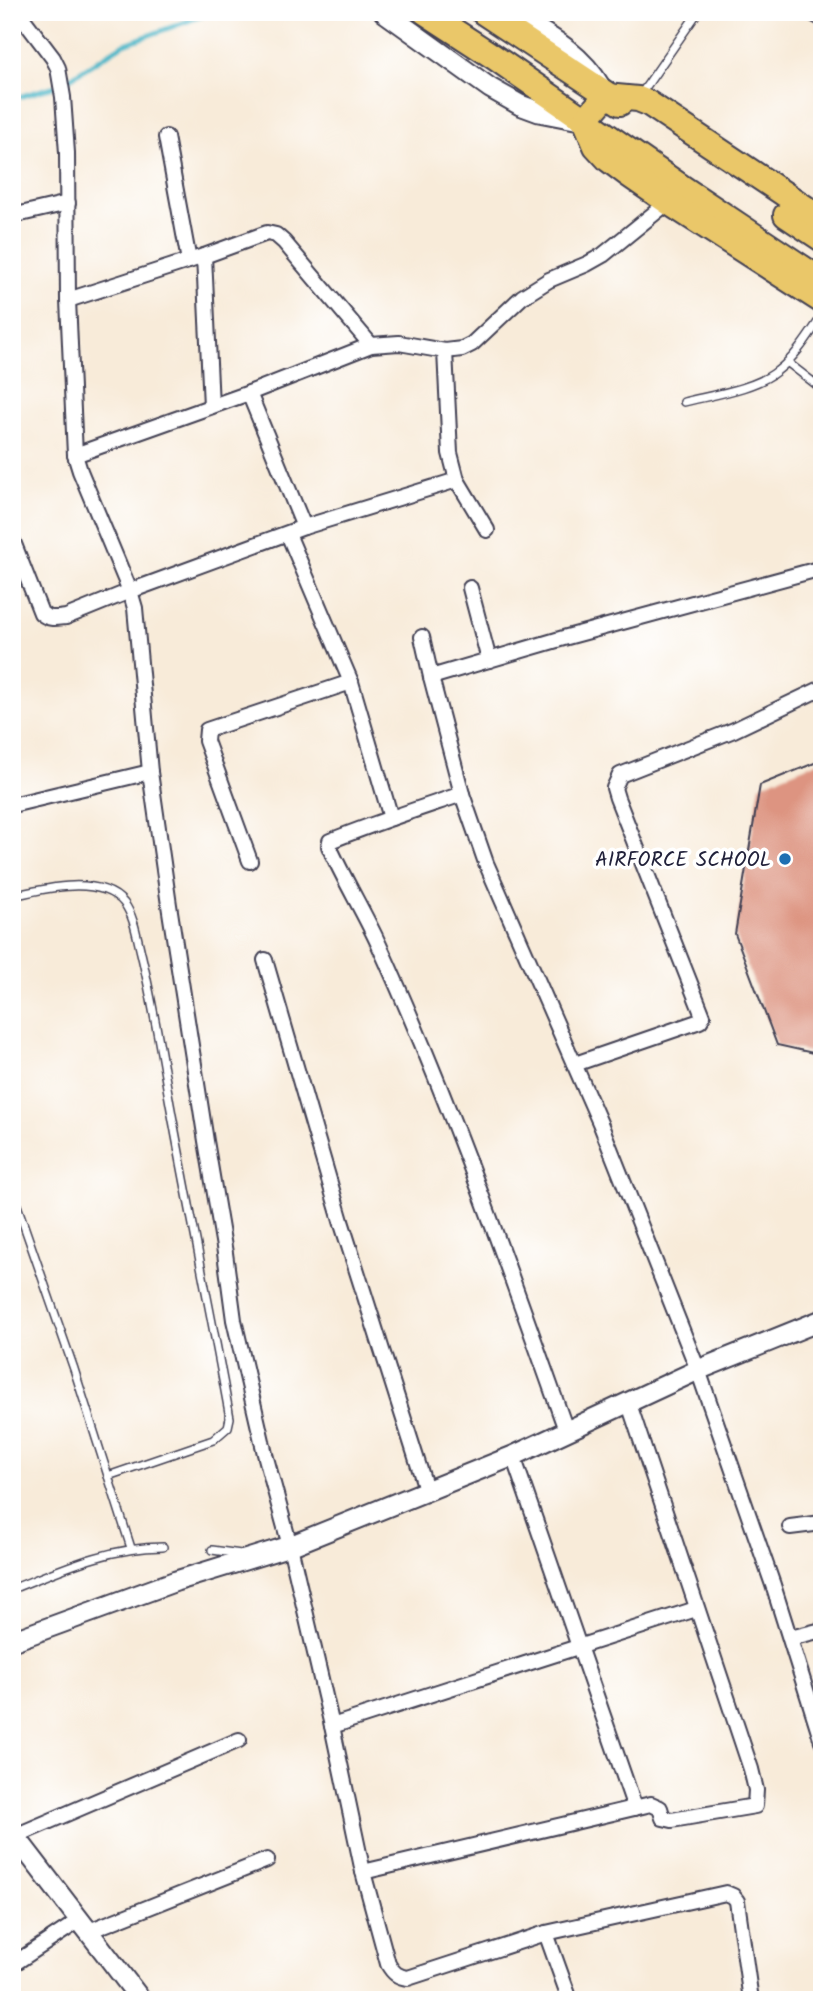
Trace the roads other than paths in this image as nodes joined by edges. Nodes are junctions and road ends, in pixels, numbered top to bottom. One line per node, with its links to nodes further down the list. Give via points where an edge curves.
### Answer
1 (18, 12): 14 (street, via 58,68 64,97)
2 (384, 12): 11 (street, via 520,105 539,113)
3 (425, 12): 11 (highway)
4 (483, 12): 9 (highway)
5 (510, 12): 9 (street, via 582,61)
6 (698, 12): 10 (lane)
7 (802, 12): 8 (lane)
8 (822, 23)
9 (606, 96): 10 (highway); 11 (highway)
10 (634, 104): 16 (highway, via 663,112); 17 (highway)
11 (585, 120): 13 (highway)
12 (166, 137): 19 (street)
13 (675, 195): 20 (highway); 22 (highway); 25 (street, via 603,255 522,297 472,344)
14 (68, 204): 15 (street); 21 (street)
15 (12, 216)
16 (822, 219)
17 (822, 239)
18 (204, 256): 19 (street); 24 (street, via 260,234 276,235); 30 (street)
19 (189, 261): 21 (street)
20 (822, 281)
21 (68, 300): 31 (street)
22 (822, 301)
23 (822, 316): 26 (lane)
24 (371, 345): 25 (street, via 399,343); 28 (street)
25 (445, 351): 32 (street, via 450,453)
26 (787, 362): 27 (lane); 29 (lane, via 752,384)
27 (822, 388)
28 (249, 393): 30 (street); 33 (street)
29 (684, 402)
30 (211, 406): 31 (street)
31 (75, 454): 39 (street)
32 (457, 480): 33 (street); 34 (street)
33 (304, 527): 35 (street)
34 (487, 530)
35 (288, 534): 39 (street); 43 (street)
36 (12, 539): 39 (street, via 46,617 66,617)
37 (822, 568): 41 (street)
38 (470, 588): 41 (street)
39 (130, 590): 45 (street)
40 (422, 637): 42 (street)
41 (489, 660): 42 (street)
42 (431, 677): 46 (street)
43 (351, 681): 48 (street); 49 (street, via 207,730 206,741)
44 (822, 688): 52 (street, via 734,730 620,775 614,788 617,798 703,1016 700,1021)
45 (150, 772): 47 (street); 63 (street, via 234,1320)
46 (462, 794): 48 (street); 52 (street, via 486,863)
47 (12, 805)
48 (391, 817): 57 (street, via 330,841 329,846 379,944 432,1070)
49 (250, 861)
50 (12, 896): 59 (lane, via 48,887 99,888 111,892 128,912 154,1005 230,1418 228,1427 213,1440)
51 (265, 960): 60 (street)
52 (575, 1064): 55 (street)
53 (12, 1191): 59 (lane)
54 (822, 1320): 55 (street)
55 (698, 1370): 56 (street); 71 (street)
56 (629, 1404): 57 (street); 69 (street)
57 (566, 1430): 58 (street)
58 (513, 1456): 60 (street); 73 (street)
59 (108, 1476): 65 (lane)
60 (427, 1492): 63 (street)
61 (822, 1523): 62 (street)
62 (790, 1527)
63 (290, 1546): 67 (street); 74 (street)
64 (163, 1547): 65 (lane)
65 (131, 1548): 68 (lane, via 89,1558)
66 (212, 1550): 67 (lane)
67 (259, 1556): 72 (street)
68 (12, 1588)
69 (696, 1609): 73 (street); 77 (street, via 751,1769 757,1802 672,1820 663,1818 656,1805)
70 (822, 1630): 71 (street)
71 (790, 1638): 76 (street)
72 (12, 1641)
73 (579, 1647): 74 (street); 77 (street)
74 (332, 1726): 80 (street)
75 (239, 1741): 78 (street)
76 (822, 1741)
77 (635, 1808): 80 (street)
78 (14, 1834): 81 (street)
79 (267, 1860): 81 (street)
80 (363, 1872): 82 (street, via 388,1964 400,1977 418,1976)
81 (85, 1926): 83 (street); 84 (street)
82 (546, 1933): 85 (street); 86 (street, via 684,1901 733,1896)
83 (12, 1965)
84 (141, 2000)
85 (570, 2000)
86 (751, 2000)

